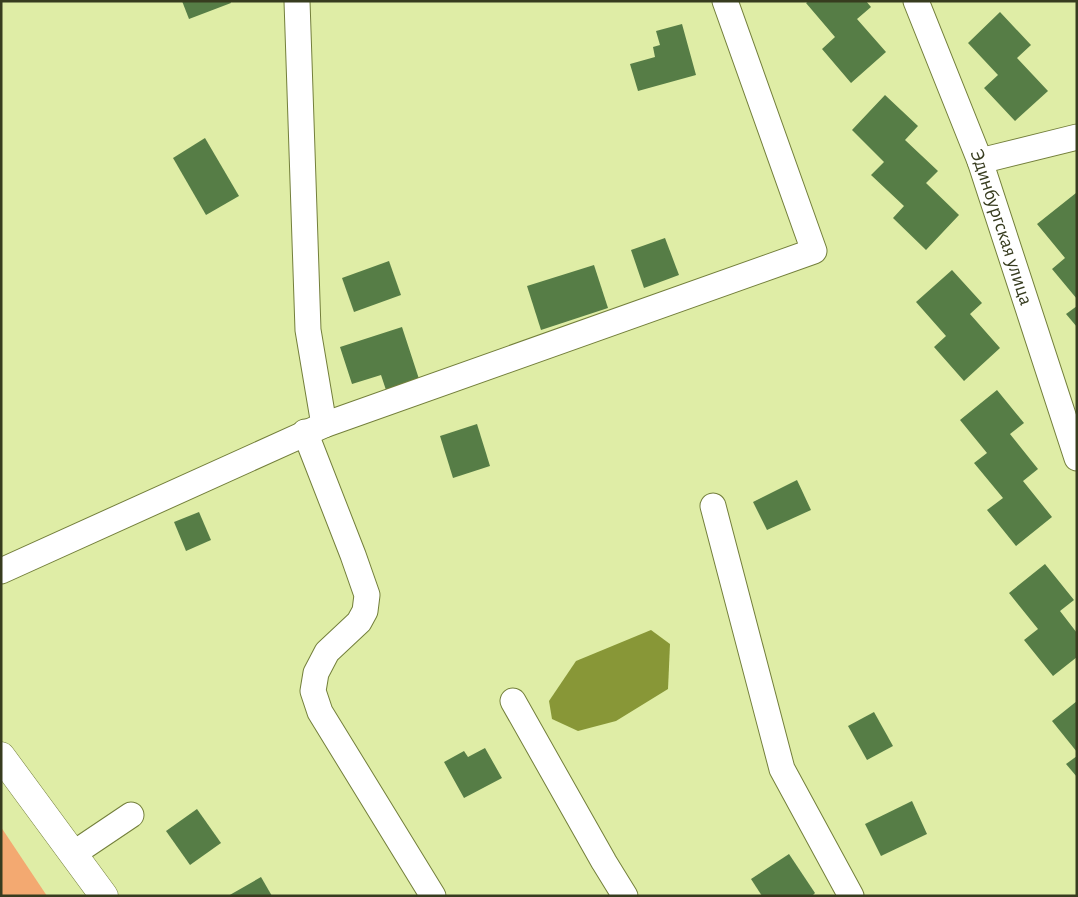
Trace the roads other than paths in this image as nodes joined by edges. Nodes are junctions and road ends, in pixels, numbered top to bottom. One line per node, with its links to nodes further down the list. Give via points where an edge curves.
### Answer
1 (297, 1): 6 (street)
2 (725, 1): 6 (street, via 814,251)
3 (916, 1): 5 (street, Эдинбургская улица)
4 (1077, 137): 5 (street)
5 (980, 161): 7 (street, Эдинбургская улица)
6 (314, 428): 9 (street); 15 (street, via 367,595 365,611 359,622 327,652 316,673 313,691 320,712)
7 (1077, 458)
8 (713, 506): 17 (street, via 782,769)
9 (1, 571)
10 (513, 701): 16 (street)
11 (1, 756): 13 (main road)
12 (131, 814): 13 (street)
13 (73, 854): 14 (main road)
14 (104, 896)
15 (433, 896)
16 (625, 896)
17 (851, 896)

